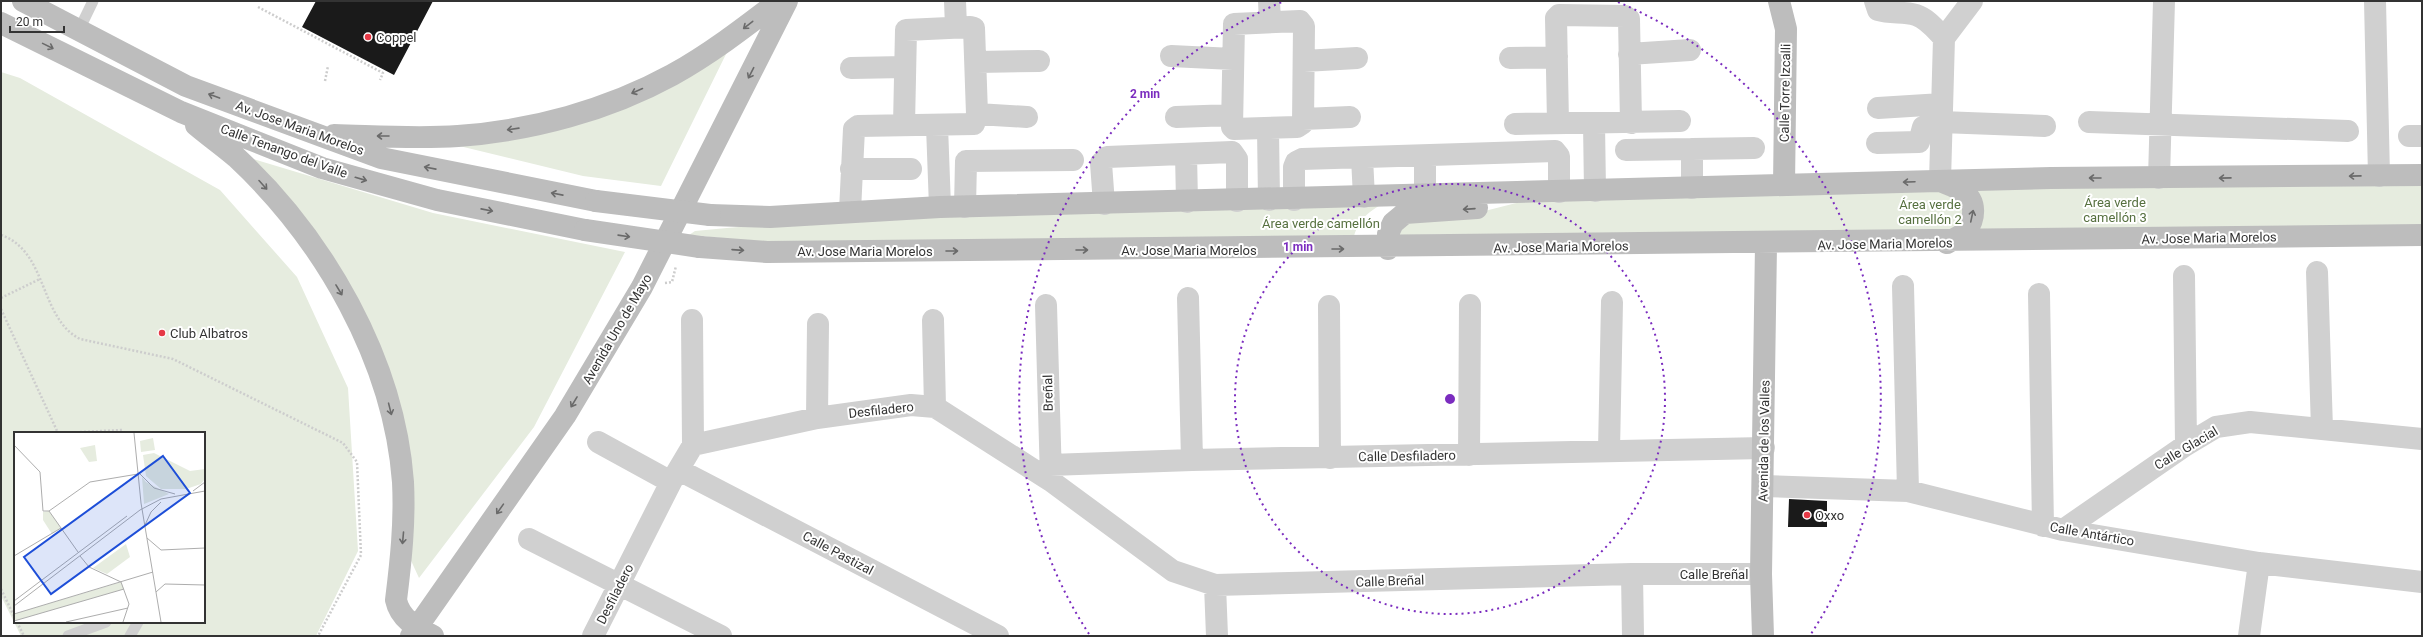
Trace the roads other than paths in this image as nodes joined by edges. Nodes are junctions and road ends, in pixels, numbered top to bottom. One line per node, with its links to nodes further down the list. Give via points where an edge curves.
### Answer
1 (23, 1): 13 (main road, Av. Jose Maria Morelos)
2 (93, 1): 18 (lane)
3 (779, 1): 53 (main road, one-way to 53, via 735,35 672,75 604,106 532,126 458,136)
4 (787, 1): 126 (main road, Avenida Uno de Mayo, one-way to 126, via 642,287 565,416)
5 (955, 1): 17 (street)
6 (1779, 1): 68 (main road, Calle Torre Izcalli, via 1786,29)
7 (1875, 1): 19 (street, via 1878,10 1916,15 1928,22)
8 (1972, 1): 19 (street)
9 (2164, 1): 47 (street)
10 (2371, 1): 11 (street)
11 (2375, 1): 12 (street); 65 (street)
12 (2379, 1)
13 (50, 7): 18 (main road, Av. Jose Maria Morelos)
14 (1591, 8): 21 (street, via 1627,17); 23 (street, via 1556,16)
15 (1269, 11): 26 (street, via 1234,24); 28 (street, via 1303,22)
16 (1, 23): 33 (main road, Calle Tenango del Valle, one-way to 33)
17 (956, 27): 29 (street, via 974,28); 30 (street, via 906,30)
18 (79, 30): 53 (main road, Av. Jose Maria Morelos, one-way to 18, via 186,86)
19 (1944, 38): 34 (street)
20 (1690, 50): 21 (street)
21 (1629, 54): 45 (street)
22 (1171, 56): 26 (street)
23 (1557, 57): 25 (street); 43 (street)
24 (1357, 58): 28 (street)
25 (1510, 58)
26 (1233, 59): 36 (street)
27 (1039, 60): 29 (street)
28 (1304, 61): 40 (street)
29 (977, 62): 35 (street)
30 (905, 67): 31 (street); 48 (street)
31 (851, 68)
32 (1878, 108): 34 (street)
33 (181, 112): 86 (main road, Calle Tenango del Valle, one-way to 86, bridge, via 322,168 436,200 585,230); 126 (main road, one-way to 126, via 236,157 280,205 342,294 371,352 389,402 403,481 403,533 396,600 398,609)
34 (1941, 113): 50 (street); 54 (street, via 1923,127 1919,142); 67 (street)
35 (977, 114): 37 (street); 49 (street, via 976,120 970,126)
36 (1232, 116): 38 (street); 51 (street, via 1234,129)
37 (1027, 117)
38 (1176, 117)
39 (1350, 117): 40 (street)
40 (1303, 119): 51 (street, via 1301,126)
41 (1680, 121): 45 (street)
42 (2089, 122): 47 (street)
43 (1558, 123): 44 (street); 46 (street)
44 (1594, 123): 45 (street); 70 (street)
45 (1631, 123)
46 (1515, 124)
47 (2161, 124): 52 (street); 66 (street)
48 (904, 125): 49 (street); 62 (street, via 858,126 854,129)
49 (937, 126): 80 (street)
50 (2045, 126)
51 (1268, 130): 75 (street)
52 (2348, 131)
53 (318, 135): 82 (main road, Av. Jose Maria Morelos, one-way to 53, bridge, via 770,217 710,215 596,201 381,158)
54 (1877, 143)
55 (1754, 148): 56 (street)
56 (1692, 149): 57 (street); 69 (street)
57 (1626, 150)
58 (1186, 154): 77 (street, via 1232,152 1235,155); 78 (street); 79 (street, via 1102,159)
59 (1425, 157): 60 (street); 71 (street, via 1555,151 1559,156); 73 (street)
60 (1362, 158): 74 (street); 76 (street, via 1302,159 1296,162)
61 (1073, 160): 81 (street, via 966,161)
62 (851, 168): 63 (street); 82 (street)
63 (911, 169)
64 (2422, 175): 65 (main road)
65 (2379, 176): 66 (main road, one-way to 66)
66 (2159, 178): 67 (main road, one-way to 67)
67 (1940, 181): 68 (main road, one-way to 68); 84 (main road, one-way to 67, via 1965,232 1972,221 1972,202 1963,192)
68 (1784, 185): 69 (main road)
69 (1692, 188): 70 (main road)
70 (1595, 191): 71 (main road)
71 (1559, 192): 72 (main road)
72 (1519, 193): 73 (main road); 87 (main road, one-way to 87, via 1477,208 1405,213 1393,222 1388,234)
73 (1425, 195): 74 (main road)
74 (1364, 197): 76 (main road)
75 (1269, 200): 76 (main road); 77 (main road)
76 (1294, 200)
77 (1237, 201): 78 (main road)
78 (1187, 202): 79 (main road)
79 (1104, 204): 81 (main road)
80 (940, 207): 81 (main road); 82 (main road)
81 (965, 207)
82 (850, 211)
83 (2422, 235): 84 (main road, Av. Jose Maria Morelos)
84 (1947, 243): 85 (main road, Av. Jose Maria Morelos)
85 (1766, 245): 87 (main road, Av. Jose Maria Morelos); 107 (main road, Avenida de los Valles)
86 (700, 247): 87 (main road, Av. Jose Maria Morelos, one-way to 87, via 766,252)
87 (1388, 249)
88 (2317, 272): 102 (street)
89 (2184, 276): 106 (street)
90 (1903, 286): 115 (street)
91 (2039, 294): 116 (street)
92 (1188, 298): 111 (street)
93 (1612, 302): 108 (street)
94 (1046, 305): 112 (street, Breñal)
95 (1470, 305): 109 (street)
96 (1329, 306): 110 (street)
97 (692, 320): 105 (street, Desfiladero)
98 (933, 320): 100 (street)
99 (818, 324): 101 (street)
100 (935, 407): 101 (street, Desfiladero, via 910,405); 112 (street, Desfiladero)
101 (817, 418): 105 (street, Desfiladero)
102 (2322, 429): 103 (street, Calle Glacial); 106 (street, Calle Glacial, via 2250,422 2216,427)
103 (2422, 439)
104 (598, 442): 113 (street, Calle Pastizal)
105 (693, 445): 113 (street, Desfiladero)
106 (2186, 445): 116 (street, Calle Glacial)
107 (1764, 448): 108 (street, Calle Desfiladero); 114 (main road, Avenida de los Valles)
108 (1609, 450): 109 (street, Calle Desfiladero)
109 (1469, 455): 110 (street, Calle Desfiladero)
110 (1330, 458): 111 (street, Calle Desfiladero)
111 (1192, 460): 112 (street, Calle Desfiladero)
112 (1050, 473): 123 (street, Calle Breñal, via 1174,571)
113 (675, 476): 122 (street, Desfiladero); 131 (street, Calle Pastizal)
114 (1763, 486): 115 (street, Calle Antártico); 120 (main road, Avenida de los Valles)
115 (1908, 491): 116 (street, Calle Antártico)
116 (2053, 528): 118 (street, Calle Antártico)
117 (529, 539): 122 (street)
118 (2259, 563): 121 (street, Calle Antártico); 135 (street)
119 (1632, 574): 120 (street, Calle Breñal); 123 (street, Calle Breñal); 133 (street)
120 (1761, 574): 134 (main road, Avenida de los Valles)
121 (2422, 582)
122 (620, 584): 129 (street, Desfiladero); 130 (street)
123 (1215, 585): 132 (street)
124 (103, 623): 127 (lane)
125 (137, 623): 128 (lane)
126 (420, 633)
127 (68, 636)
128 (130, 636)
129 (593, 636)
130 (721, 636)
131 (998, 636)
132 (1217, 636)
133 (1633, 636)
134 (1763, 636)
135 (2249, 636)

